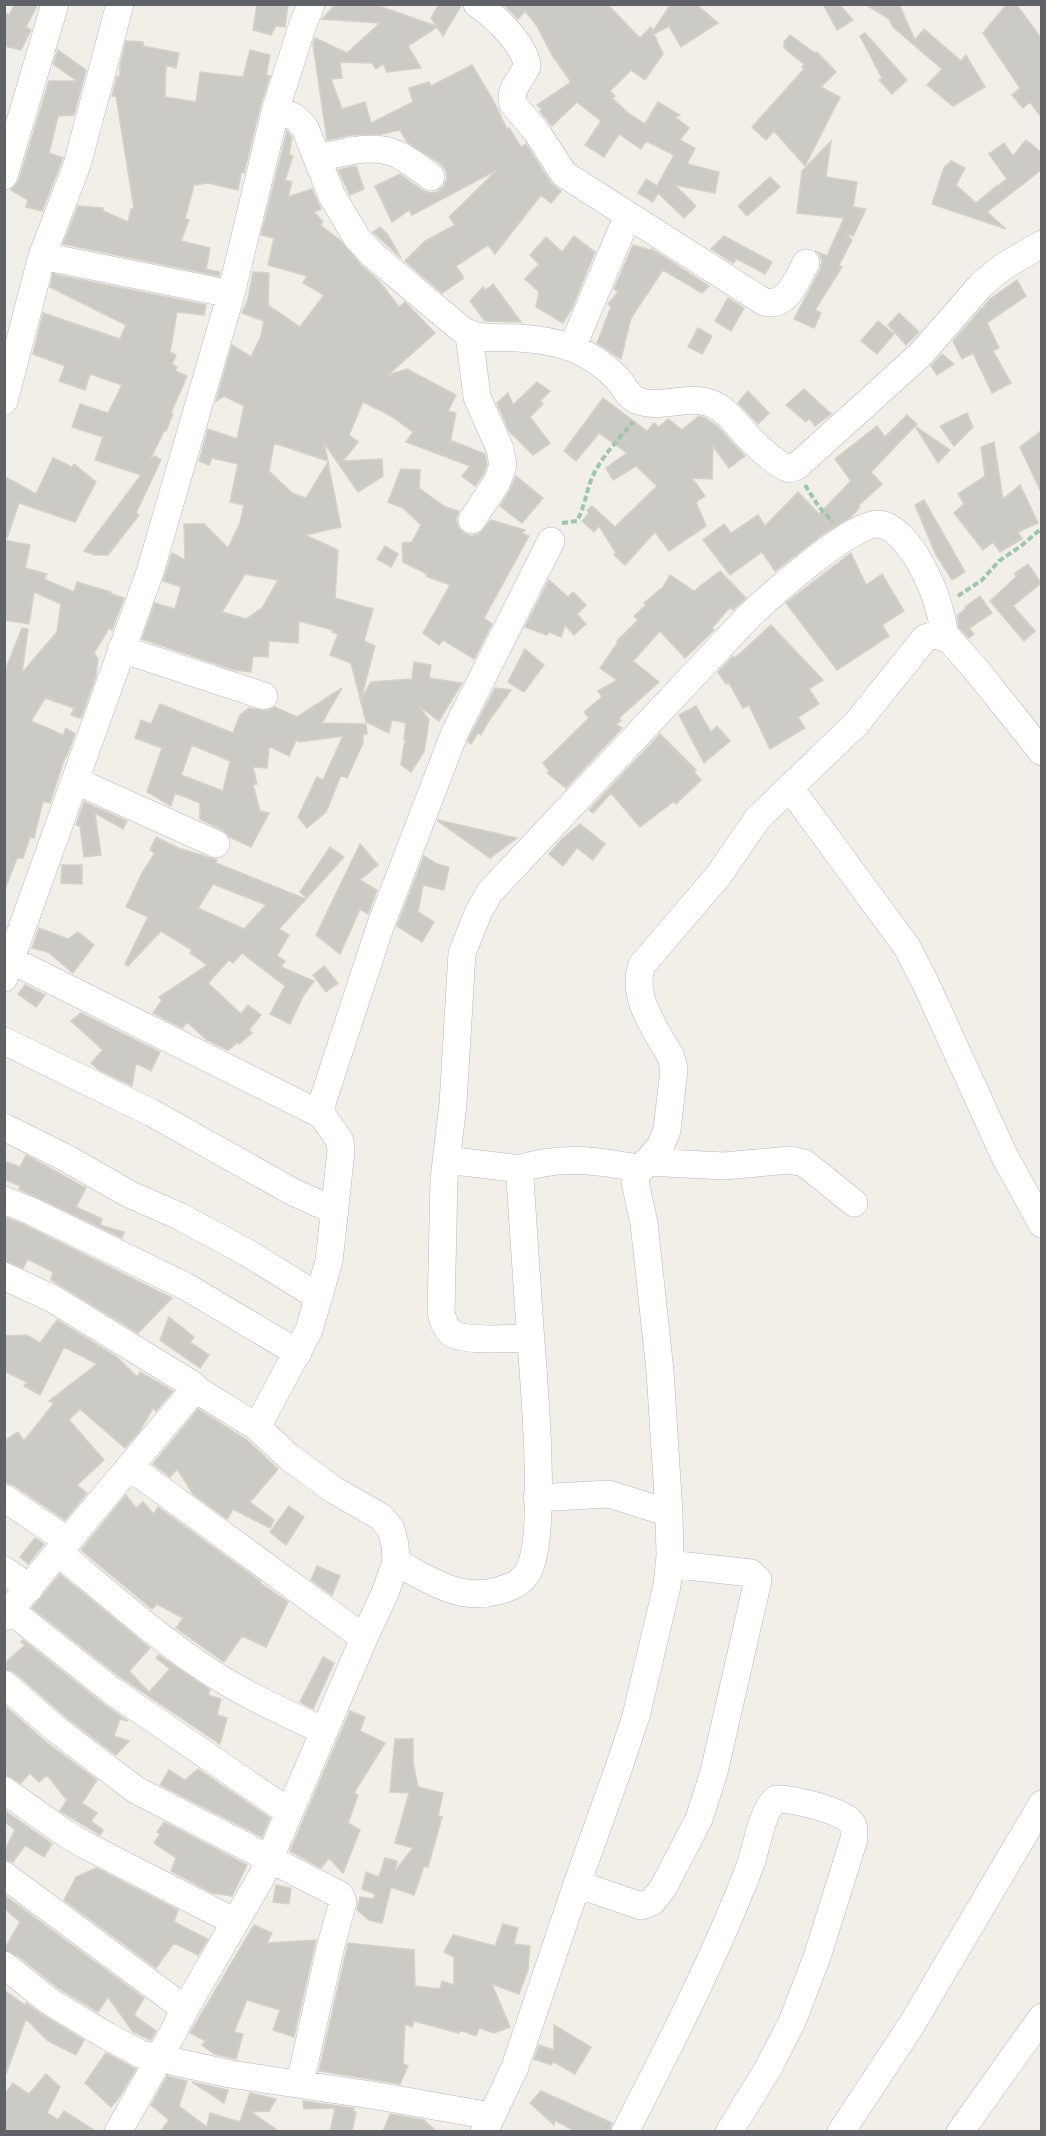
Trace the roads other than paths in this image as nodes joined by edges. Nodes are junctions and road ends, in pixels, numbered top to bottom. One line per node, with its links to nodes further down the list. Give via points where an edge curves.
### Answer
1 (55, 4): 7 (street)
2 (120, 4): 11 (street, via 77,165)
3 (311, 4): 5 (street)
4 (477, 4): 9 (street, via 510,35 526,60 525,72 511,94 516,110 564,174)
5 (276, 108): 6 (street, via 300,122); 13 (street)
6 (317, 158): 8 (street, via 357,151 390,151); 14 (street, via 332,196 357,238)
7 (4, 176)
8 (431, 177)
9 (628, 215): 12 (street, via 771,304 785,298); 15 (street)
10 (1041, 244): 15 (street, via 981,285 920,355 793,468 778,463 724,411 710,403 644,403 633,399 608,369)
11 (42, 256): 13 (street); 16 (street)
12 (806, 263)
13 (231, 294): 20 (street, via 150,572)
14 (469, 334): 15 (street, via 521,338); 17 (street, via 477,397 503,465 497,482)
15 (572, 348)
16 (4, 401)
17 (472, 520)
18 (551, 541): 28 (street, via 456,732 376,938 338,1048)
19 (945, 637): 22 (street); 24 (street, via 935,634 925,638 856,724); 30 (street, via 939,604 925,571 908,544 893,530 877,523 842,539 749,616 490,892 479,911 462,953)
20 (121, 648): 21 (street); 23 (street)
21 (264, 696)
22 (1041, 752)
23 (76, 781): 25 (street); 26 (street)
24 (790, 788): 31 (street, via 758,818 718,876 642,965 638,983 641,996 674,1069 662,1146); 36 (street, via 907,947 1004,1155)
25 (216, 844)
26 (8, 969): 28 (street)
27 (4, 1041): 35 (street, via 152,1113 293,1192)
28 (322, 1115): 35 (street, via 340,1141)
29 (4, 1127): 38 (street, via 246,1252)
30 (446, 1160): 32 (street); 39 (street, via 443,1321 453,1334 464,1337)
31 (644, 1165): 32 (street, via 570,1160 547,1161); 34 (street, via 724,1166 789,1160 804,1163); 46 (street, via 635,1182 644,1223 660,1371)
32 (516, 1170): 39 (street, via 520,1179)
33 (4, 1200): 40 (street, via 185,1286)
34 (854, 1203)
35 (335, 1211): 38 (street, via 329,1261)
36 (1039, 1215)
37 (4, 1276): 41 (street, via 46,1295)
38 (319, 1297): 40 (street)
39 (530, 1338): 45 (street)
40 (298, 1353): 42 (street)
41 (194, 1388): 42 (street); 43 (street)
42 (257, 1427): 48 (street, via 289,1457 387,1523)
43 (130, 1467): 47 (street); 53 (street)
44 (4, 1498): 47 (street)
45 (537, 1498): 46 (street, via 609,1494); 48 (street, via 535,1551 530,1568 510,1588 463,1593)
46 (669, 1513): 49 (street)
47 (63, 1547): 51 (street); 55 (street, via 146,1624 200,1665 272,1707)
48 (396, 1562): 53 (street)
49 (669, 1564): 61 (street, via 636,1716); 61 (street, via 751,1574 758,1580 714,1772 699,1819 681,1857 652,1902 641,1906)
50 (4, 1570): 51 (street)
51 (30, 1588): 52 (street)
52 (8, 1614): 58 (street)
53 (364, 1638): 55 (street)
54 (4, 1684): 59 (street, via 57,1731 136,1790)
55 (324, 1731): 58 (street)
56 (4, 1790): 62 (street, via 85,1845)
57 (1041, 1804): 72 (street, via 912,2024)
58 (289, 1812): 59 (street)
59 (269, 1859): 62 (street); 67 (street, via 342,1899)
60 (4, 1875): 64 (street)
61 (577, 1884): 68 (street, via 515,2067)
62 (235, 1922): 64 (street)
63 (4, 1965): 66 (street, via 78,2019 141,2054)
64 (185, 2009): 66 (street)
65 (1041, 2017): 73 (street)
66 (159, 2059): 67 (street); 69 (street)
67 (300, 2083): 68 (street)
68 (488, 2124)
69 (118, 2132)
70 (626, 2132): 71 (street, via 708,1963 750,1865 768,1810 776,1799 796,1800 849,1820 855,1828 854,1839 818,1957 792,2022 770,2067)
71 (729, 2132)
72 (841, 2132)
73 (960, 2132)

